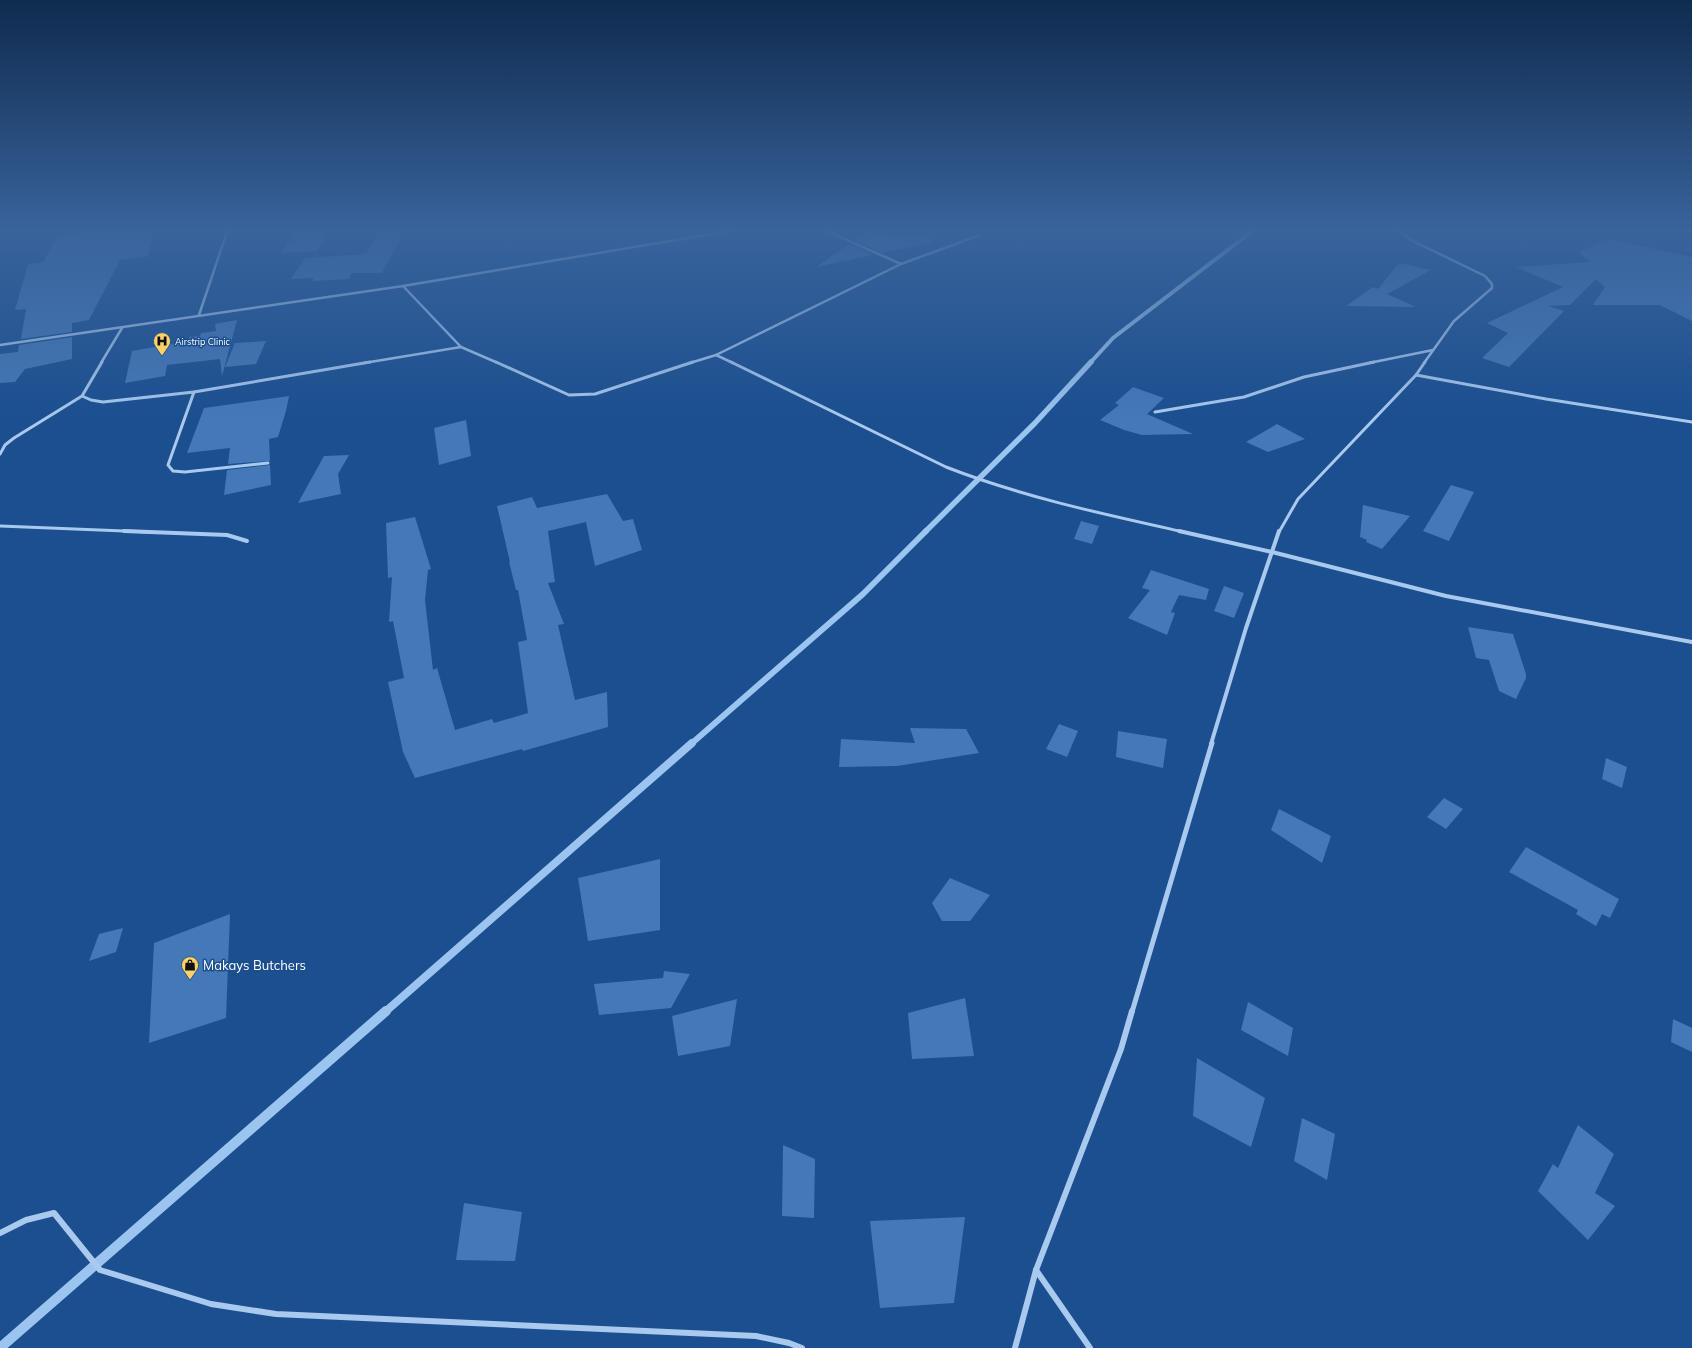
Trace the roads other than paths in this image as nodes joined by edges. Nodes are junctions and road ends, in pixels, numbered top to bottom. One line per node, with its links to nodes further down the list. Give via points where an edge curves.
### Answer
1 (207, 292): 6 (street)
2 (361, 292): 6 (street)
3 (409, 292): 9 (street)
4 (844, 292): 11 (street)
5 (1488, 292): 10 (street, via 1454,321)
6 (199, 315): 7 (street)
7 (122, 328): 8 (street); 14 (street)
8 (0, 345)
9 (461, 347): 11 (street, via 569,395 595,394); 13 (street)
10 (1433, 350): 12 (street); 15 (street, via 1304,377 1244,397)
11 (716, 355): 21 (street, via 946,467 982,481 1052,502)
12 (1416, 375): 16 (street); 21 (street, via 1298,499 1279,531)
13 (194, 392): 14 (street, via 103,402); 18 (street, via 168,465 173,471 185,472)
14 (82, 396): 17 (street, via 14,438)
15 (1155, 412)
16 (1692, 422)
17 (0, 454)
18 (268, 463)
19 (0, 526): 20 (street, via 227,535)
20 (248, 541)
21 (1272, 552): 22 (street, via 1446,596); 24 (street, via 1246,628 1120,1049)
22 (1692, 642)
23 (0, 1233): 25 (street, via 36,1216 54,1213 100,1270 211,1304 276,1314 756,1336)
24 (1036, 1270): 26 (street); 27 (street)
25 (802, 1348)
26 (1015, 1348)
27 (1090, 1348)

